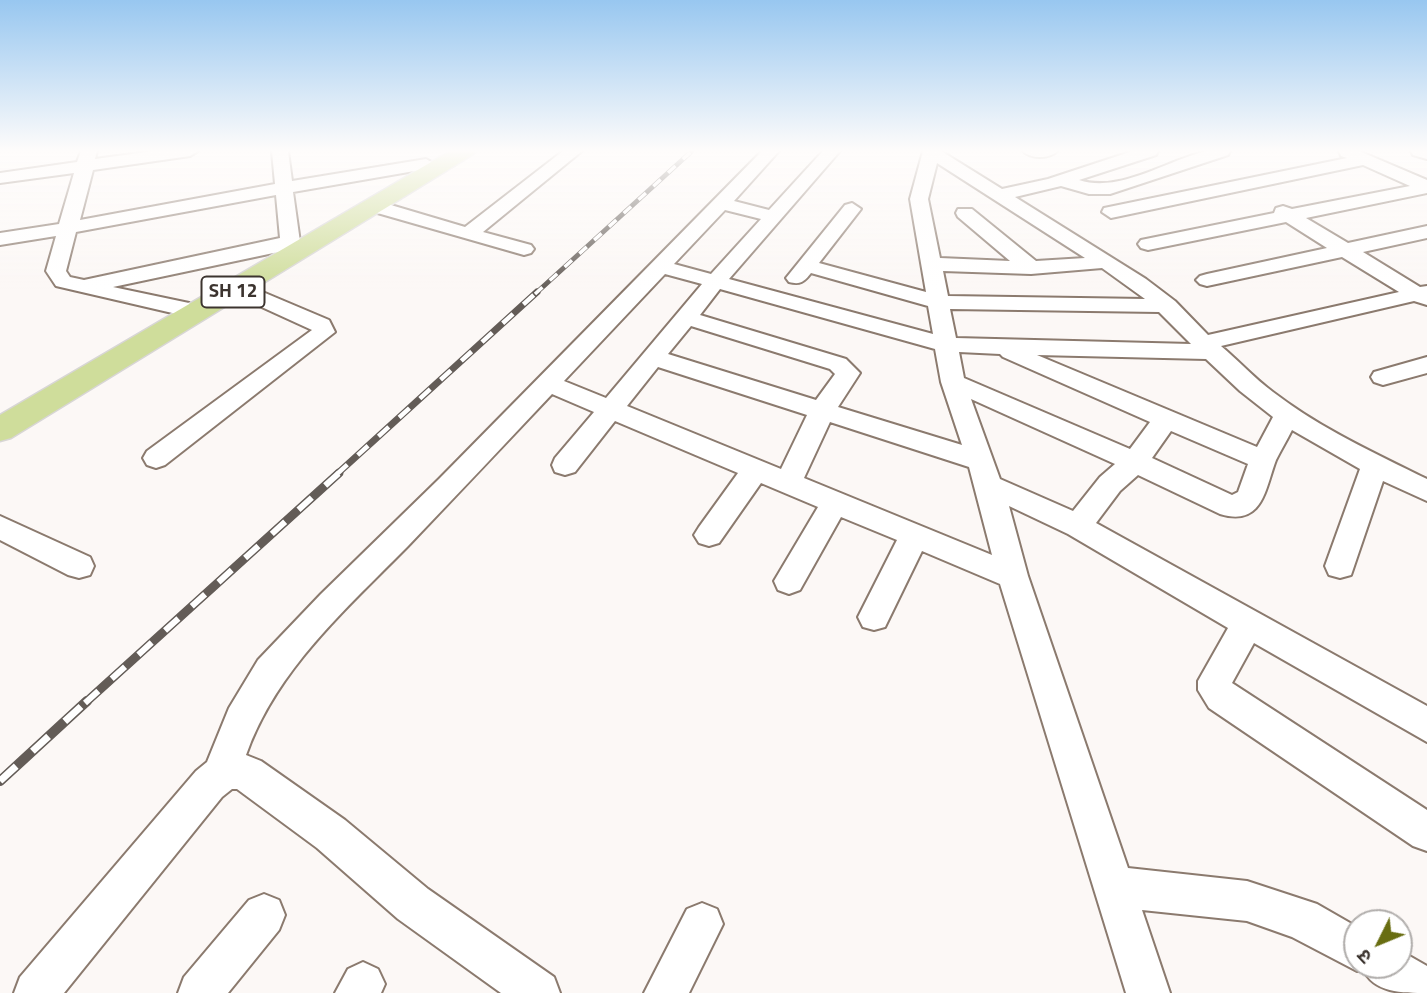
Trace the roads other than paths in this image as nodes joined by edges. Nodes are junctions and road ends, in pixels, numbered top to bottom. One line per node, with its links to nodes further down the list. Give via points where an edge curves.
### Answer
1 (77, 197): 21 (street)
2 (231, 197): 21 (street)
3 (287, 197): 25 (street)
4 (369, 197): 25 (main road, SH 12)
5 (388, 197): 15 (main road, SH 12)
6 (515, 197): 23 (street)
7 (726, 197): 14 (street)
8 (792, 197): 20 (street)
9 (919, 197): 30 (street)
10 (1001, 197): 29 (street)
11 (1183, 197): 17 (street)
12 (1258, 197): 19 (street)
13 (1381, 197): 19 (street)
14 (720, 203): 20 (street); 31 (street)
15 (374, 206): 23 (street); 37 (main road, SH 12)
16 (852, 209): 32 (street)
17 (1111, 212)
18 (965, 213): 33 (street)
19 (1289, 216): 26 (street); 28 (street)
20 (775, 217): 35 (street)
21 (69, 228): 24 (street); 36 (street, via 56,271 63,282)
22 (1427, 232): 28 (street)
23 (468, 234): 27 (street)
24 (0, 239)
25 (290, 243): 36 (street); 42 (main road, SH 12)
26 (1149, 244)
27 (524, 249)
28 (1344, 249): 34 (street); 38 (street)
29 (1106, 262): 33 (street); 41 (street)
30 (929, 264): 33 (street); 40 (street)
31 (659, 266): 35 (street); 51 (street)
32 (807, 266): 39 (street); 40 (street)
33 (1031, 268)
34 (1207, 280)
35 (716, 282): 39 (street); 43 (street)
36 (81, 287): 42 (street)
37 (239, 288): 57 (main road, SH 12); 58 (street, via 321,325 324,332)
38 (1424, 296): 44 (street)
39 (778, 299): 45 (street)
40 (939, 302): 41 (street); 45 (street)
41 (1167, 306): 44 (street)
42 (181, 308): 54 (main road, SH 12)
43 (687, 318): 47 (street); 53 (street, via 845,368 848,373)
44 (1217, 344): 46 (street); 55 (street, via 1263,397)
45 (947, 345): 46 (street); 50 (street)
46 (1000, 347): 56 (street)
47 (655, 358): 52 (street); 53 (street)
48 (1427, 365): 49 (street)
49 (1383, 377)
50 (953, 382): 60 (street); 64 (street)
51 (547, 383): 52 (street); 79 (street, via 270,671 241,720)
52 (612, 408): 62 (street); 63 (street)
53 (822, 411): 64 (street); 65 (street)
54 (0, 414)
55 (1287, 414): 59 (street); 61 (street)
56 (1166, 418): 59 (street); 60 (street)
57 (0, 430)
58 (156, 458)
59 (1263, 460): 60 (street, via 1250,498 1230,506)
60 (1136, 461): 68 (street, via 1110,484)
61 (1375, 464): 66 (street); 73 (street)
62 (565, 465)
63 (757, 468): 65 (street); 71 (street)
64 (985, 473): 68 (street); 74 (street)
65 (789, 482): 67 (street)
66 (1427, 491)
67 (836, 501): 70 (street); 75 (street)
68 (1078, 526): 77 (street)
69 (0, 527): 72 (street)
70 (915, 534): 74 (street); 76 (street)
71 (709, 535)
72 (79, 566)
73 (1340, 566)
74 (1013, 576): 81 (street)
75 (789, 581)
76 (873, 617)
77 (1249, 622): 78 (street); 80 (street, via 1215,681 1215,690)
78 (1427, 725)
79 (222, 772): 86 (street, via 236,769 248,774); 88 (street)
80 (1427, 832)
81 (1114, 887): 84 (street, via 1247,901 1302,919); 91 (street)
82 (264, 915): 89 (street)
83 (702, 924): 90 (street)
84 (1343, 942)
85 (1408, 979): 87 (street)
86 (525, 989)
87 (1427, 990)
88 (36, 993)
89 (200, 993)
90 (666, 993)
91 (1148, 993)

